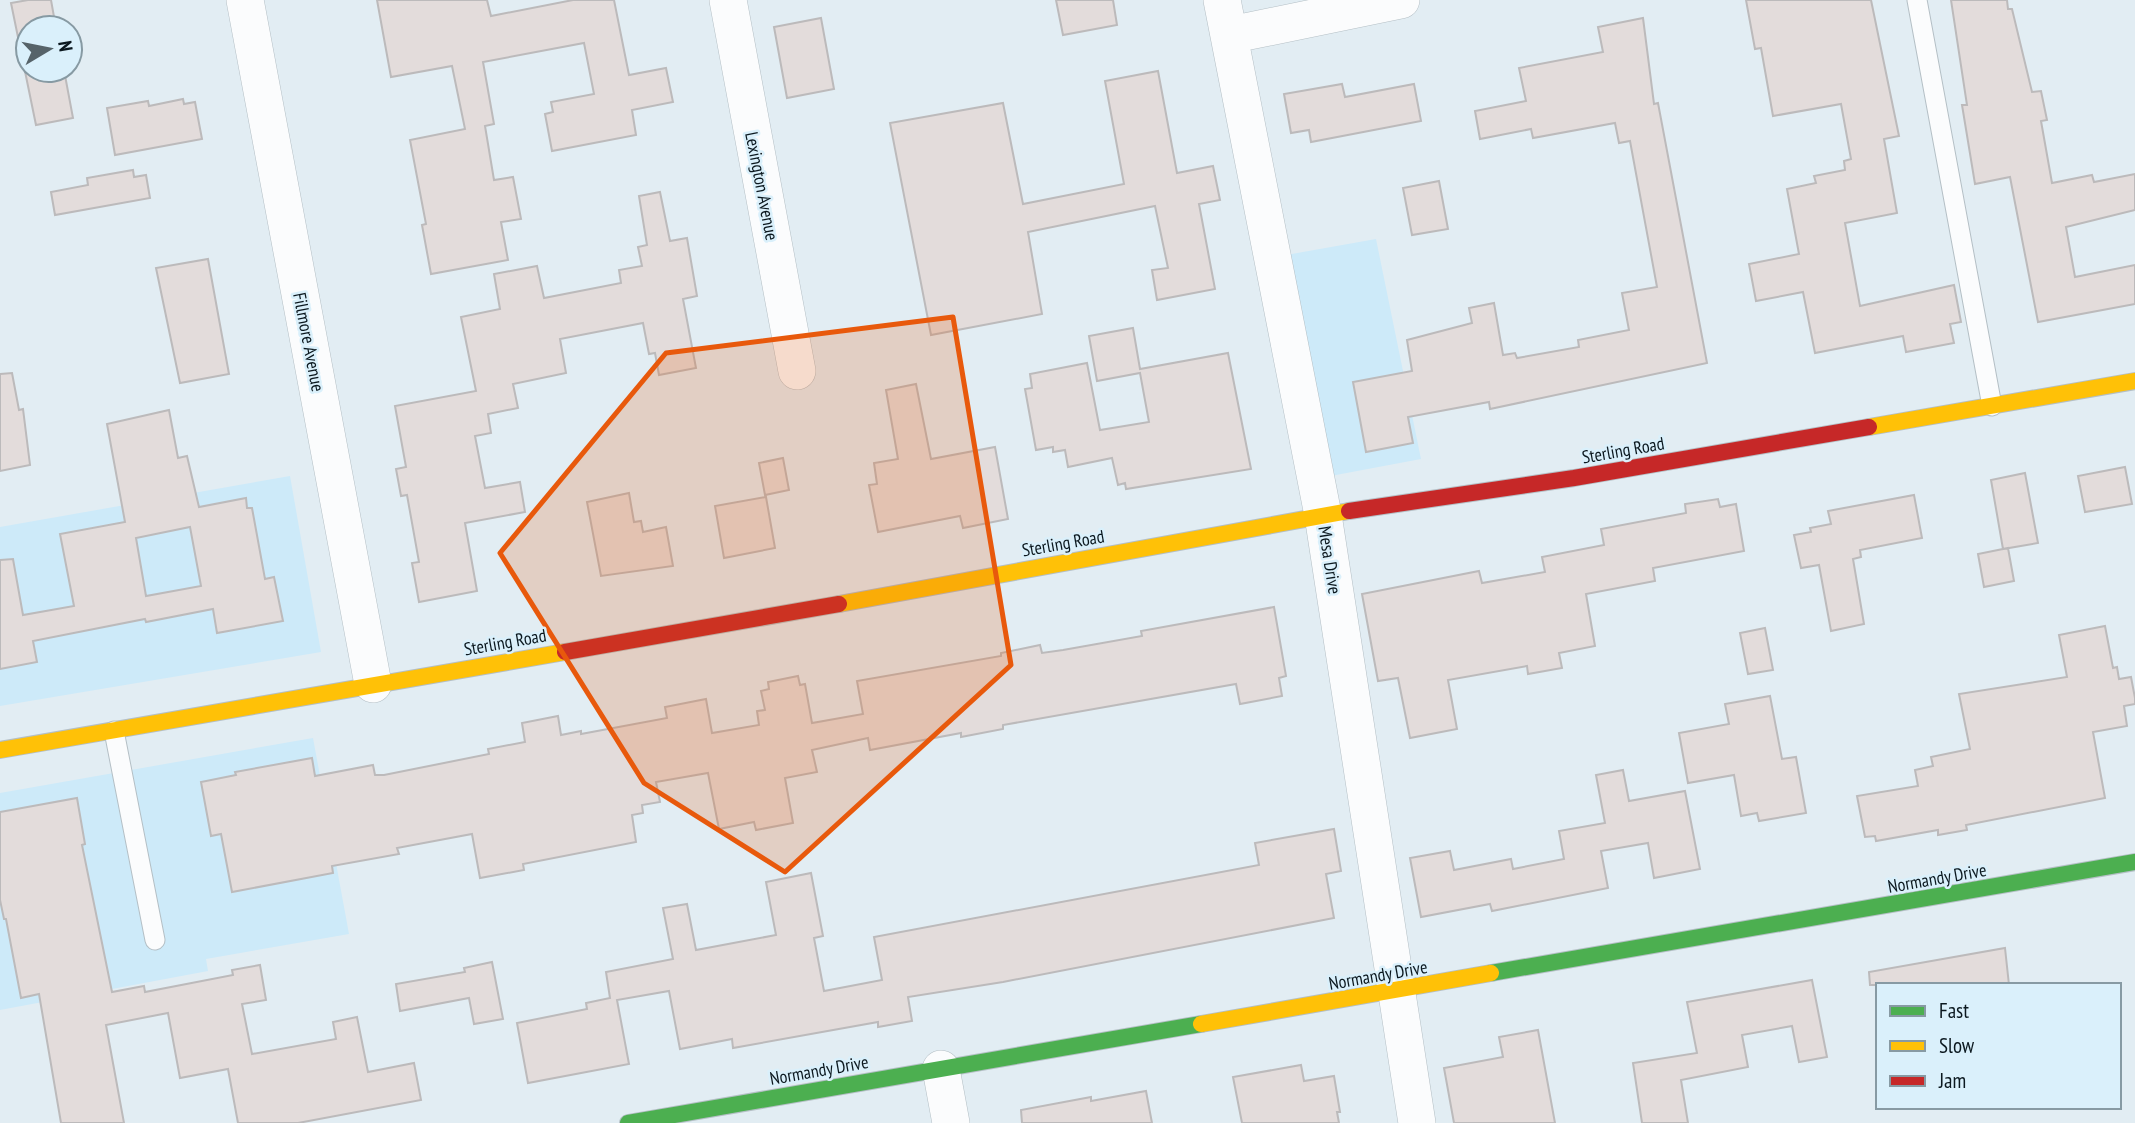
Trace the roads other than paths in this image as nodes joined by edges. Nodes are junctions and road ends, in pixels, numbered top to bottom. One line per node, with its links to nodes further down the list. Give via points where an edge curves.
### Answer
1 (245, 0): 11 (street, Fillmore Avenue)
2 (728, 0): 7 (street, Lexington Avenue)
3 (1222, 0): 6 (street, Mesa Drive)
4 (1401, 0): 6 (street)
5 (1917, 0): 9 (lane)
6 (1230, 35): 10 (street, Mesa Drive)
7 (797, 372)
8 (2135, 381): 9 (street, Sterling Road)
9 (1992, 406): 10 (street, Sterling Road, via 1574,478)
10 (1323, 515): 11 (street, Sterling Road); 16 (street, Mesa Drive)
11 (373, 684): 12 (street, Sterling Road)
12 (114, 731): 13 (street, Sterling Road); 15 (lane)
13 (0, 750)
14 (2135, 862): 16 (street, Normandy Drive)
15 (155, 940)
16 (1395, 992): 17 (street, Normandy Drive); 20 (street, Mesa Drive)
17 (941, 1069): 18 (street, Normandy Drive); 19 (street)
18 (628, 1123)
19 (951, 1123)
20 (1417, 1123)

